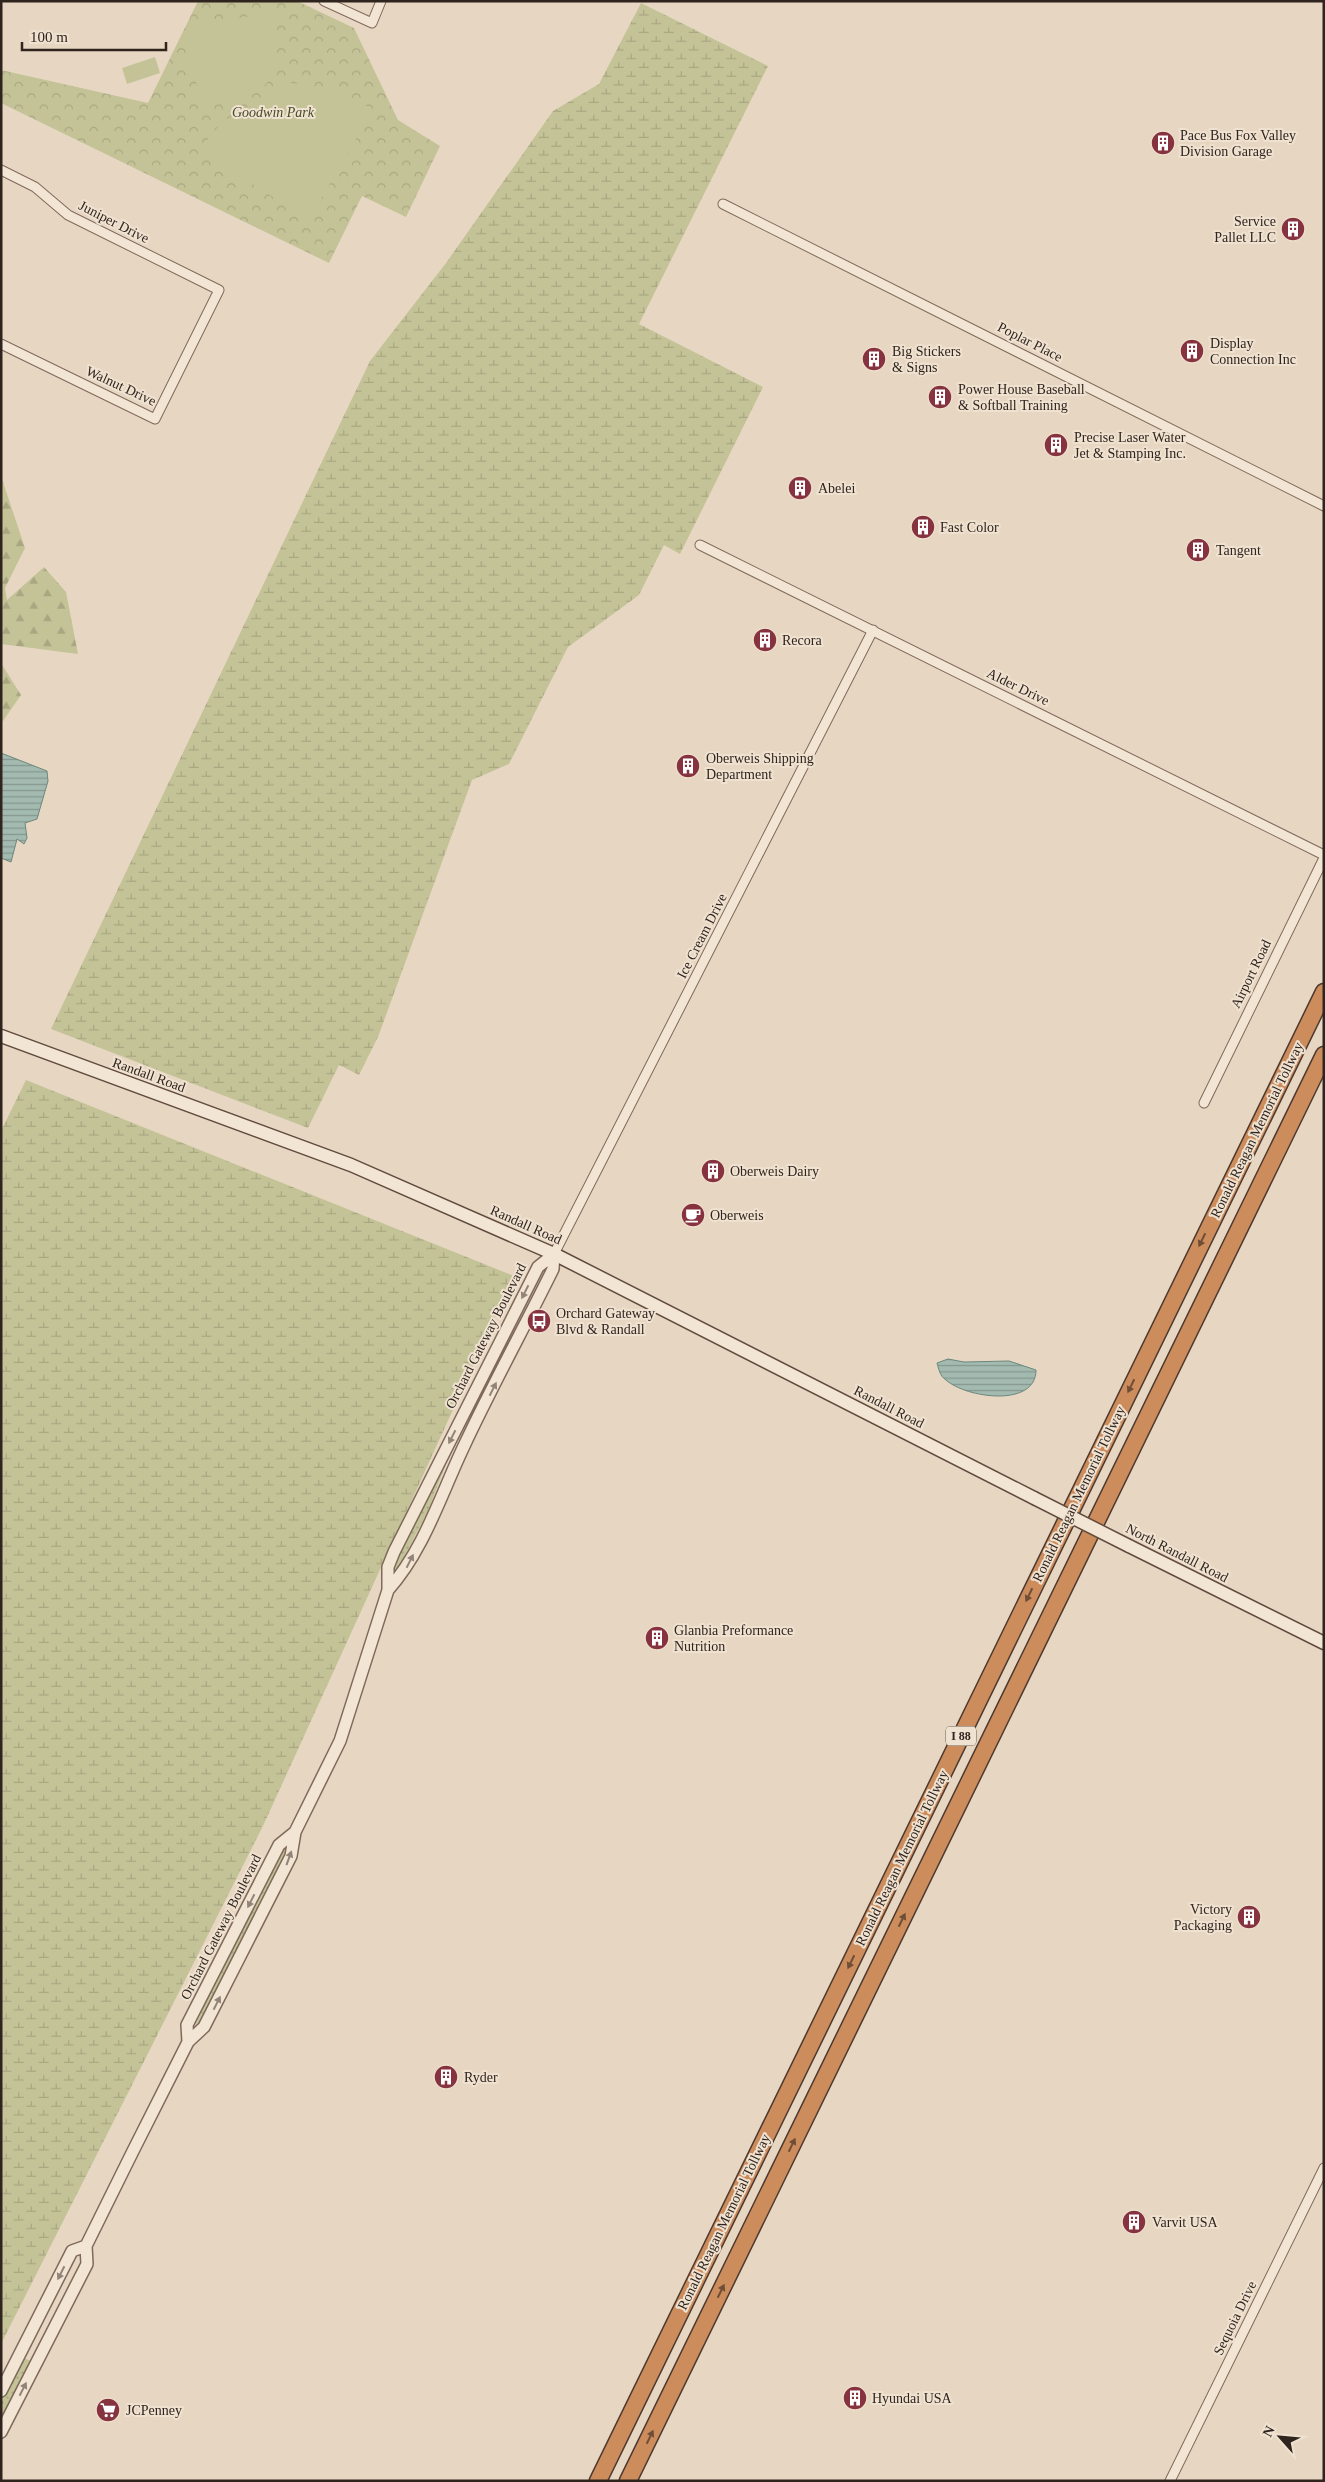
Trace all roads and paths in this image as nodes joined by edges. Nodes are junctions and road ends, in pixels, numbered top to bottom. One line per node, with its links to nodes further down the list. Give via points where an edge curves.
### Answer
1 (324, 1): 2 (street, via 372,23)
2 (381, 1)
3 (1, 170): 5 (street, Juniper Drive, via 35,187 68,214)
4 (723, 204): 7 (street, Poplar Place)
5 (219, 290): 6 (street, Walnut Drive, via 155,418)
6 (1, 344)
7 (1324, 506)
8 (700, 545): 9 (street, Alder Drive)
9 (873, 630): 10 (street, Alder Drive); 15 (street, Ice Cream Drive)
10 (1324, 856): 14 (street, Airport Road)
11 (1324, 992): 25 (highway, Ronald Reagan Memorial Tollway / I 88, one-way to 25)
12 (1, 1036): 15 (main road, Randall Road, via 351,1165)
13 (1324, 1055): 26 (highway, Ronald Reagan Memorial Tollway / I 88, one-way to 13)
14 (1204, 1103)
15 (554, 1254): 16 (main road, Randall Road); 17 (street, Orchard Gateway Boulevard, one-way to 15, via 405,1571 427,1528 465,1444 553,1269); 17 (street, Orchard Gateway Boulevard, one-way to 17, via 538,1267 402,1536 388,1568)
16 (1018, 1490): 18 (main road, North Randall Road, bridge)
17 (388, 1590): 19 (street, Orchard Gateway Boulevard, via 340,1741)
18 (1324, 1643)
19 (295, 1832): 20 (street, Orchard Gateway Boulevard, one-way to 19, via 204,2027 287,1865); 20 (street, Orchard Gateway Boulevard, one-way to 20, via 279,1845 187,2025)
20 (188, 2042): 22 (street, Orchard Gateway Boulevard)
21 (1324, 2168): 27 (street, Sequoia Drive)
22 (86, 2246): 23 (street, Orchard Gateway Boulevard, one-way to 23, via 72,2252); 24 (street, Orchard Gateway Boulevard, one-way to 22, via 87,2264)
23 (1, 2391)
24 (1, 2432)
25 (598, 2481)
26 (628, 2481)
27 (1170, 2481)

